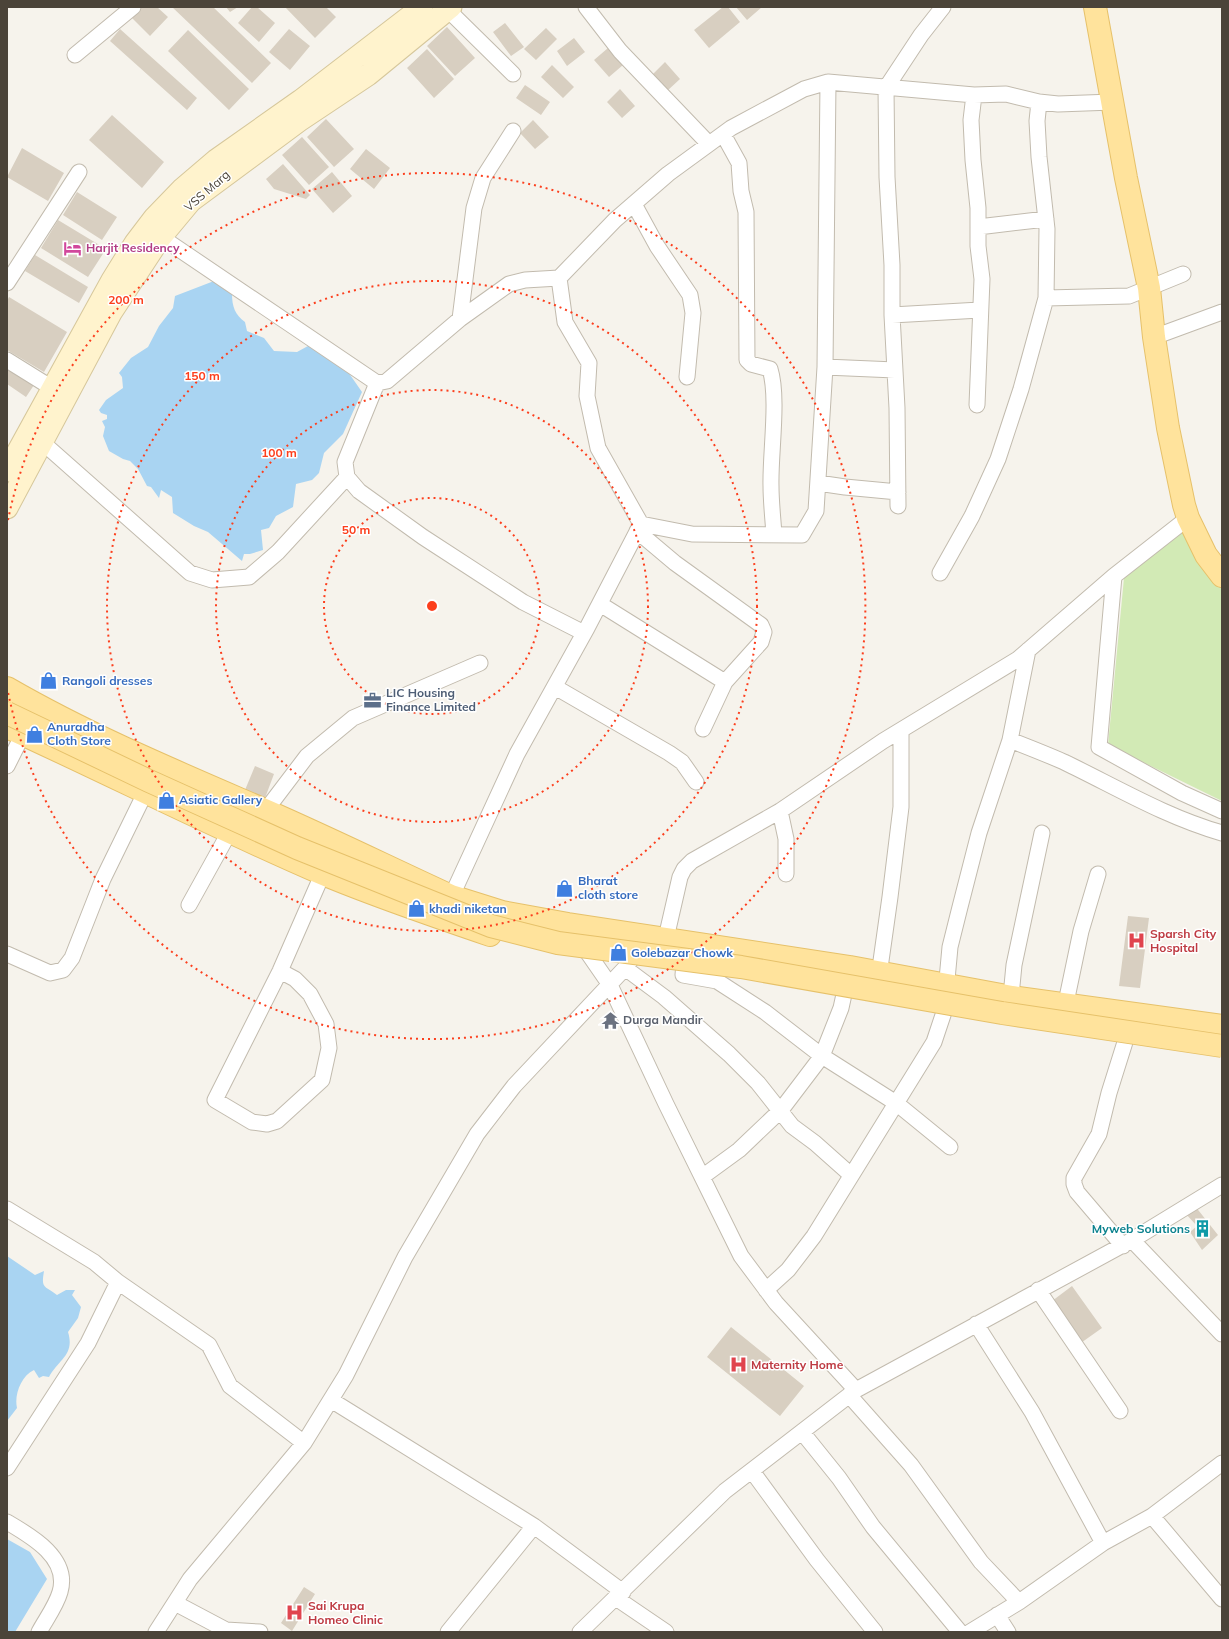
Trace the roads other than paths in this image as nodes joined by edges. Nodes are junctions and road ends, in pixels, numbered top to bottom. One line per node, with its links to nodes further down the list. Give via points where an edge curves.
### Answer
1 (422, 7): 17 (main road, via 301,100)
2 (586, 7): 16 (street, via 620,52)
3 (943, 7): 10 (street)
4 (1095, 7): 13 (main road)
5 (129, 8): 7 (street)
6 (449, 8): 8 (street); 17 (main road, VSS Marg, via 368,74 299,121)
7 (75, 55)
8 (513, 74)
9 (828, 82): 10 (street); 15 (street, via 804,89); 35 (street)
10 (886, 88): 11 (street); 31 (street)
11 (974, 95): 12 (street, via 1006,94); 22 (street, via 973,160)
12 (1038, 102): 13 (street); 21 (street, via 1038,142)
13 (1113, 102): 27 (main road)
14 (513, 131): 32 (street, via 484,178 474,208)
15 (723, 134): 16 (street); 48 (street, via 739,163 746,212 747,360 751,364 770,369 772,374 770,486)
16 (709, 144): 20 (street, via 668,174)
17 (223, 165): 19 (main road, VSS Marg)
18 (79, 172): 26 (street)
19 (187, 195): 23 (main road, VSS Marg); 39 (main road, via 154,218 135,243)
20 (634, 204): 25 (street); 37 (street, via 661,253 690,295 693,313)
21 (1046, 219): 22 (street); 28 (street)
22 (978, 227): 29 (street, via 982,279)
23 (161, 237): 38 (street); 41 (main road, VSS Marg, via 111,313)
24 (1183, 274): 27 (street)
25 (559, 278): 32 (street, via 508,284); 47 (street, via 565,322 588,363 587,396 598,448)
26 (7, 283)
27 (1149, 288): 28 (street, via 1129,296); 33 (main road)
28 (1046, 298): 49 (street, via 1021,389 998,459 972,516)
29 (980, 310): 31 (street); 40 (street)
30 (1222, 312): 33 (street)
31 (892, 315): 36 (street)
32 (460, 319): 38 (street, via 387,381)
33 (1154, 337): 46 (main road, via 1176,471)
34 (7, 360): 39 (street)
35 (825, 367): 36 (street); 44 (street)
36 (895, 370): 44 (street, via 898,499)
37 (687, 376)
38 (377, 382): 43 (street, via 345,462)
39 (52, 388): 42 (main road)
40 (977, 405)
41 (42, 442): 43 (street, via 190,573 212,580 249,577 278,552); 45 (main road, VSS Marg)
42 (7, 471)
43 (347, 477): 53 (street, via 359,490 422,537 523,602)
44 (818, 483): 48 (street, via 816,511 802,535)
45 (7, 508)
46 (1186, 512): 50 (street); 51 (main road, via 1206,555)
47 (639, 527): 48 (street, via 692,534); 52 (street); 56 (street, via 675,563 761,625 764,632 761,642)
48 (774, 535)
49 (940, 573)
50 (1114, 576): 54 (street); 69 (street, via 1100,747 1182,793)
51 (1222, 576)
52 (600, 604): 53 (street); 56 (street)
53 (584, 633): 57 (street)
54 (1028, 650): 61 (street); 63 (street)
55 (480, 663): 67 (street, via 353,718 307,756)
56 (725, 682): 60 (street)
57 (555, 687): 65 (street, via 669,753 682,762); 77 (street, via 517,754)
58 (7, 688): 67 (main road, via 158,765)
59 (7, 713): 101 (main road, bridge, via 297,848 491,926 519,934 558,943 741,967 1002,1013)
60 (703, 729)
61 (901, 730): 68 (street); 88 (street, via 900,807)
62 (15, 731): 64 (street); 66 (main road)
63 (1010, 740): 72 (street, via 1064,762 1130,796); 90 (street, via 980,833 960,907 950,947)
64 (7, 766)
65 (696, 782)
66 (145, 793): 70 (main road); 82 (street, via 103,879 72,958 63,970 50,973)
67 (266, 810): 73 (main road)
68 (780, 811): 75 (street, via 786,839); 81 (street, via 692,861 684,869)
69 (1222, 811)
70 (230, 831): 74 (main road); 78 (street)
71 (1042, 833): 92 (street, via 1014,964)
72 (1222, 833)
73 (337, 843): 74 (street); 77 (main road)
74 (322, 874): 79 (main road); 87 (street)
75 (786, 874)
76 (1098, 874): 94 (street, via 1081,931)
77 (452, 896): 79 (street); 80 (main road, via 502,912)
78 (189, 905)
79 (440, 919): 83 (main road, via 551,951)
80 (568, 924): 81 (main road); 83 (street)
81 (667, 939): 84 (street); 85 (main road); 86 (street)
82 (7, 954)
83 (592, 958): 84 (main road); 89 (street)
84 (628, 965): 86 (main road); 89 (street); 105 (street, via 729,1054)
85 (850, 967): 88 (main road); 91 (street)
86 (684, 968): 91 (main road); 102 (street, via 683,975 717,981 765,1012)
87 (280, 970): 87 (street, via 215,1100 252,1122 267,1124 277,1121 322,1080 329,1048 326,1024 310,994 295,979)
88 (879, 972): 90 (main road); 93 (street)
89 (610, 984): 108 (street); 118 (street, via 514,1086 477,1134 405,1257)
90 (946, 985): 92 (main road); 95 (street)
91 (844, 993): 93 (main road); 102 (street, via 841,1008)
92 (1012, 997): 94 (main road); 97 (street)
93 (875, 999): 95 (main road)
94 (1065, 1004): 96 (main road); 99 (street)
95 (944, 1012): 97 (main road); 104 (street, via 934,1042)
96 (1134, 1013): 98 (main road); 100 (street)
97 (1008, 1023): 99 (main road)
98 (1222, 1026)
99 (1062, 1031): 100 (main road)
100 (1125, 1042): 103 (main road); 111 (street, via 1099,1134 1074,1178 1074,1184 1077,1192)
101 (1222, 1046)
102 (822, 1056): 104 (street); 105 (street)
103 (1222, 1057)
104 (896, 1103): 106 (street); 107 (street)
105 (781, 1110): 107 (street, via 792,1126); 108 (street, via 739,1150)
106 (950, 1147)
107 (850, 1175): 113 (street, via 814,1236 788,1270)
108 (702, 1177): 113 (street, via 742,1256)
109 (1222, 1185): 111 (street)
110 (7, 1209): 112 (street, via 94,1262)
111 (1128, 1243): 114 (street); 116 (street)
112 (118, 1282): 121 (street, via 208,1345 230,1386); 123 (street, via 88,1343)
113 (766, 1290): 117 (street)
114 (1038, 1290): 115 (street); 119 (street)
115 (976, 1324): 117 (street); 128 (street, via 1032,1412)
116 (1222, 1334)
117 (853, 1392): 120 (street); 131 (street, via 911,1465 981,1562)
118 (331, 1400): 121 (street); 127 (street)
119 (1120, 1411)
120 (802, 1432): 124 (street); 141 (street, via 839,1478 872,1527)
121 (304, 1443): 132 (street, via 190,1579)
122 (1222, 1463): 125 (street)
123 (7, 1468)
124 (752, 1471): 129 (street, via 725,1491); 140 (street, via 817,1560)
125 (1152, 1516): 128 (street); 130 (street)
126 (7, 1522): 135 (street, via 26,1533 47,1551 58,1564 62,1576 61,1591)
127 (534, 1526): 129 (street); 137 (street)
128 (1103, 1543): 131 (street)
129 (620, 1595): 138 (street); 139 (street)
130 (1222, 1599)
131 (1019, 1602): 133 (street)
132 (175, 1603): 134 (street, via 226,1630); 136 (street)
133 (997, 1615): 142 (street); 143 (street)
134 (253, 1631)
135 (39, 1632)
136 (156, 1632)
137 (448, 1632)
138 (580, 1632)
139 (666, 1632)
140 (875, 1632)
141 (960, 1632)
142 (970, 1632)
143 (1008, 1632)

